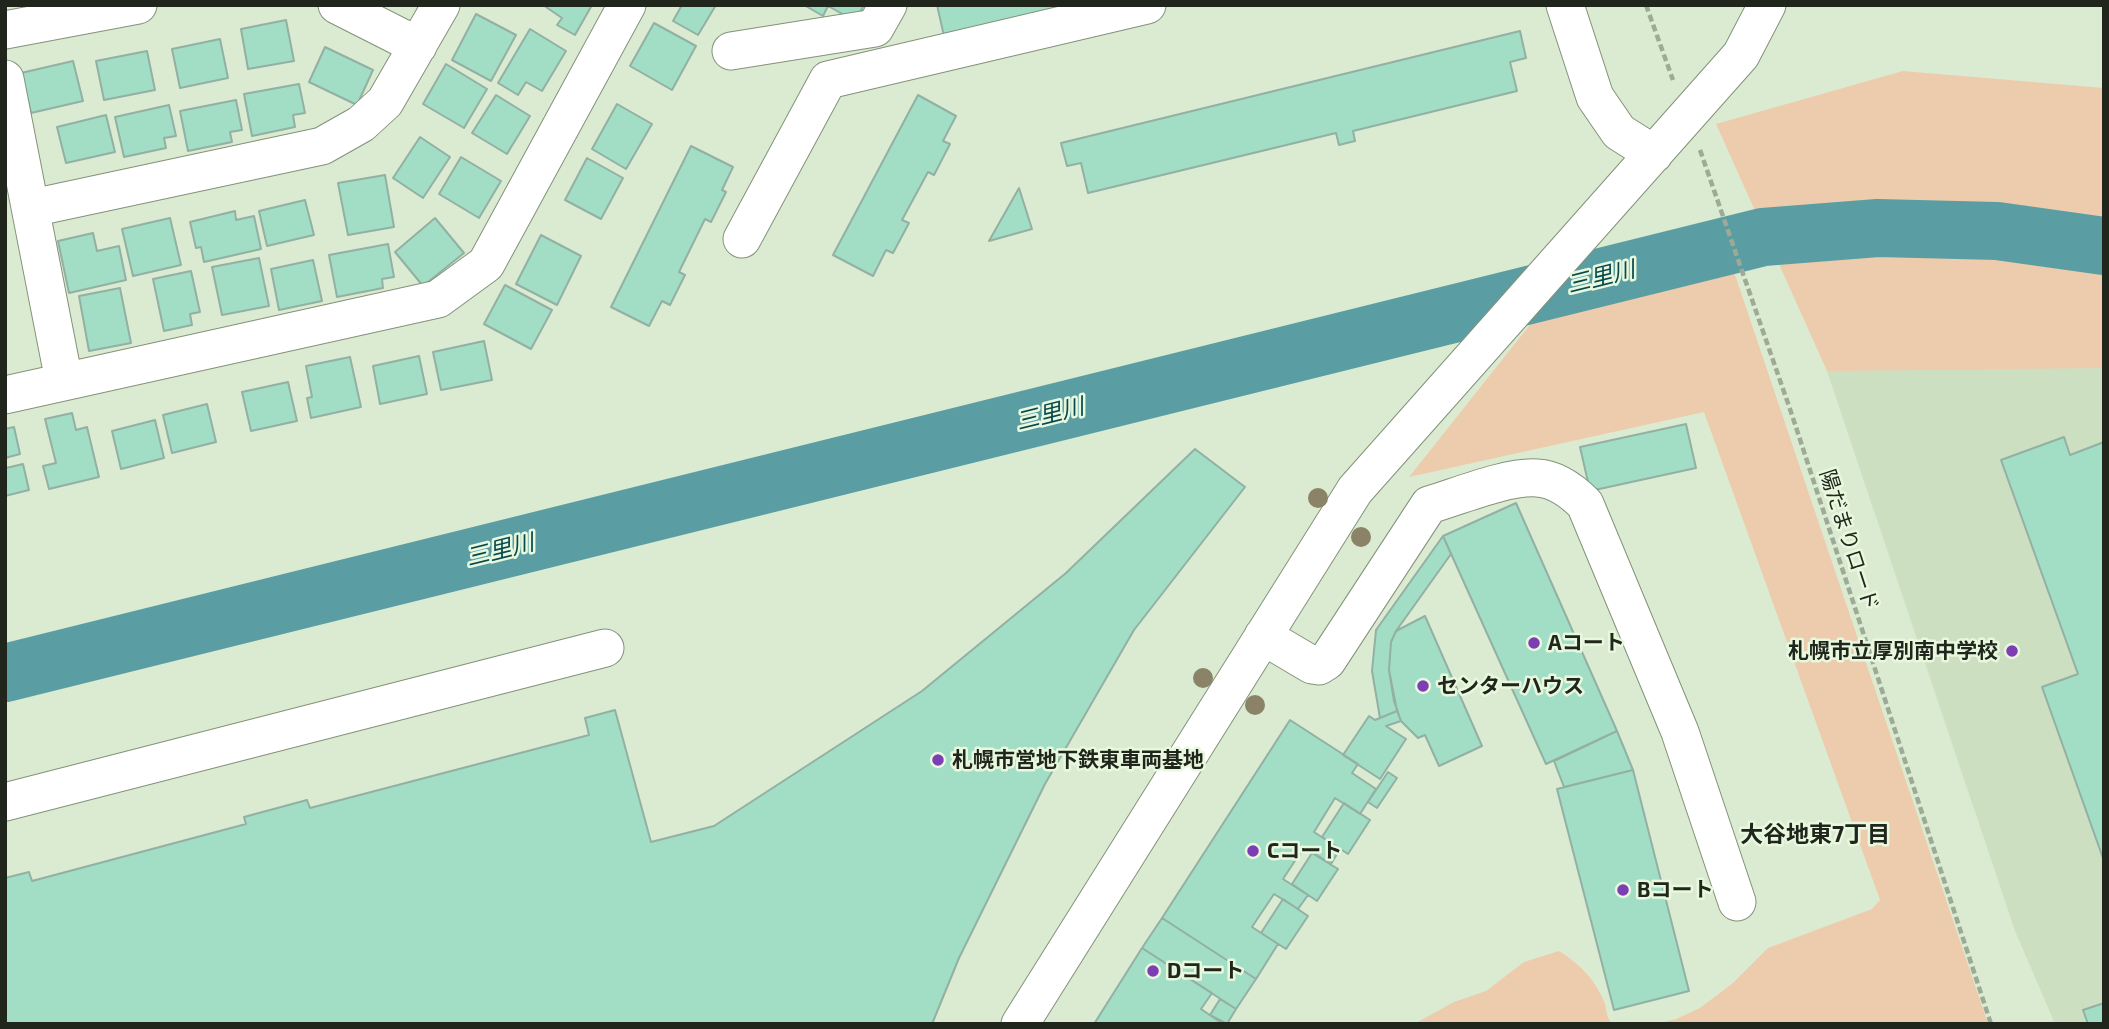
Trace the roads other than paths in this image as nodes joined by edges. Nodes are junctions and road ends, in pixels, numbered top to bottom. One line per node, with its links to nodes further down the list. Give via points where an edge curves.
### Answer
1 (138, 5): 9 (street)
2 (337, 5): 10 (street)
3 (441, 5): 10 (street)
4 (627, 5): 16 (street, via 486,264 438,299)
5 (888, 5): 11 (street, via 876,28)
6 (1147, 5): 15 (street, via 828,80)
7 (1565, 5): 13 (street, via 1595,97 1619,132)
8 (1767, 5): 13 (street, via 1741,55)
9 (5, 30)
10 (418, 46): 14 (street, via 385,102 360,124 322,146)
11 (731, 51)
12 (5, 79): 14 (street)
13 (1654, 154): 18 (street, via 1355,490)
14 (32, 208): 16 (street)
15 (742, 239)
16 (64, 381): 17 (street)
17 (5, 395)
18 (1263, 636): 21 (street, via 1318,666 1326,661 1429,505 1520,479 1556,482 1585,504 1680,732); 22 (street)
19 (605, 648): 20 (street)
20 (5, 802)
21 (1737, 902)
22 (1020, 1024)

